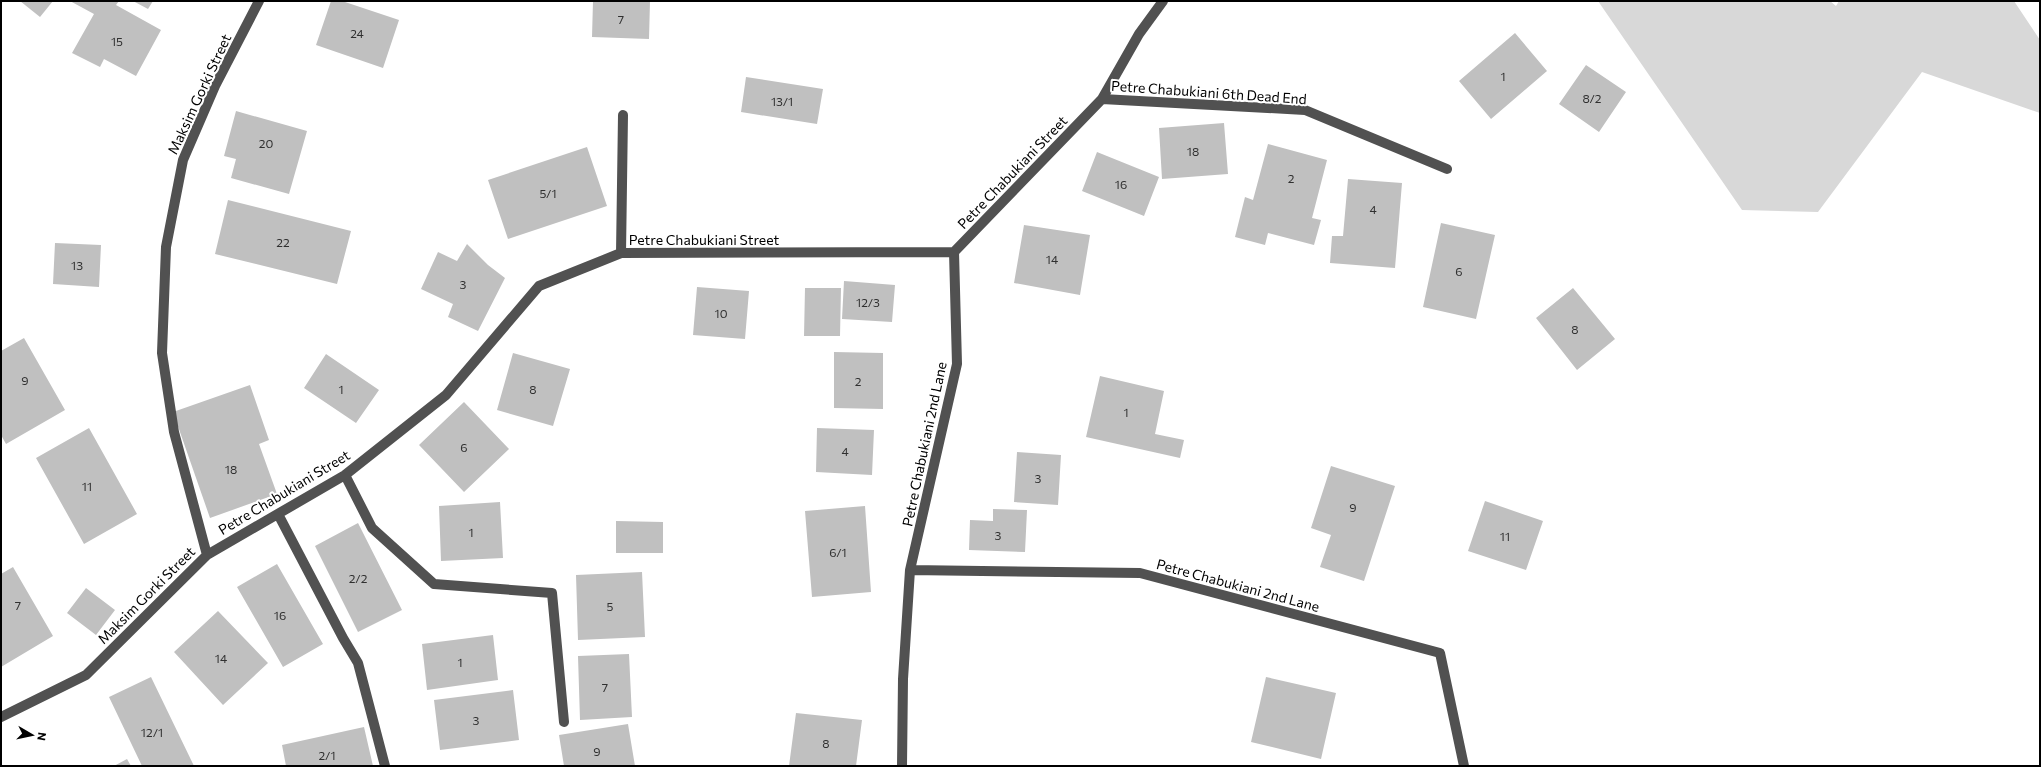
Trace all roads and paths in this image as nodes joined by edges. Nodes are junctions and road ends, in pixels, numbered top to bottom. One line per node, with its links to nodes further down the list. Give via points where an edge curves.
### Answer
1 (259, 1): 10 (street, Maksim Gorki Street, via 216,86 183,160 166,247 162,353 174,432)
2 (1163, 1): 3 (street, Petre Chabukiani Street, via 1139,34)
3 (1102, 99): 5 (street, Petre Chabukiani 6th Dead End, via 1305,110); 6 (street, Petre Chabukiani Street)
4 (623, 115): 7 (street)
5 (1447, 169)
6 (954, 252): 7 (street, Petre Chabukiani Street); 11 (street, Petre Chabukiani 2nd Lane, via 957,364)
7 (621, 253): 8 (street, Petre Chabukiani Street, via 539,286 446,395)
8 (345, 475): 9 (street, Petre Chabukiani Street); 13 (street, via 372,528 434,584 552,593)
9 (278, 514): 10 (street, Petre Chabukiani Street); 14 (street, via 358,663)
10 (207, 555): 12 (street, Maksim Gorki Street, via 86,675)
11 (910, 570): 15 (street, Petre Chabukiani 2nd Lane, via 903,679); 16 (street, Petre Chabukiani 2nd Lane, via 1140,573 1440,653)
12 (1, 717)
13 (564, 722)
14 (385, 766)
15 (902, 766)
16 (1464, 766)

